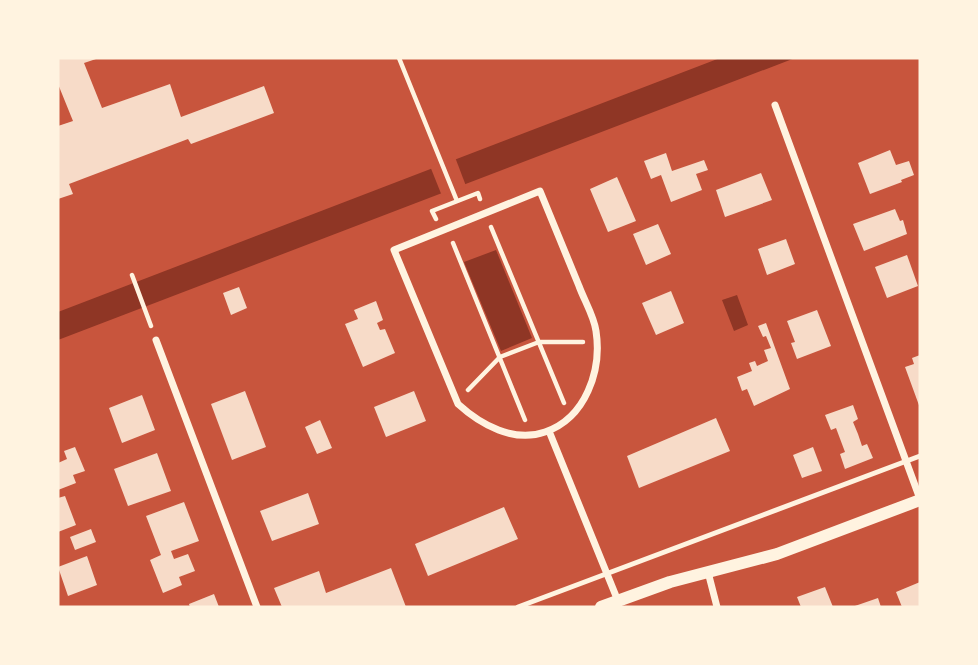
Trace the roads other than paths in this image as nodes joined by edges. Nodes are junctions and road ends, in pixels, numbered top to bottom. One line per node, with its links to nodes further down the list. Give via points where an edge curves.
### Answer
1 (775, 105): 5 (street)
2 (156, 340): 10 (street)
3 (550, 431): 3 (street, via 583,401 592,383 597,344 596,327 540,191 394,250 458,404 502,431 532,437); 8 (street)
4 (920, 456): 5 (lane)
5 (906, 462): 6 (street); 8 (lane)
6 (920, 499): 7 (street, via 777,554)
7 (708, 572): 9 (street); 13 (street)
8 (606, 573): 9 (street); 11 (lane)
9 (618, 601): 12 (street)
10 (257, 607)
11 (518, 607)
12 (601, 607)
13 (717, 607)

